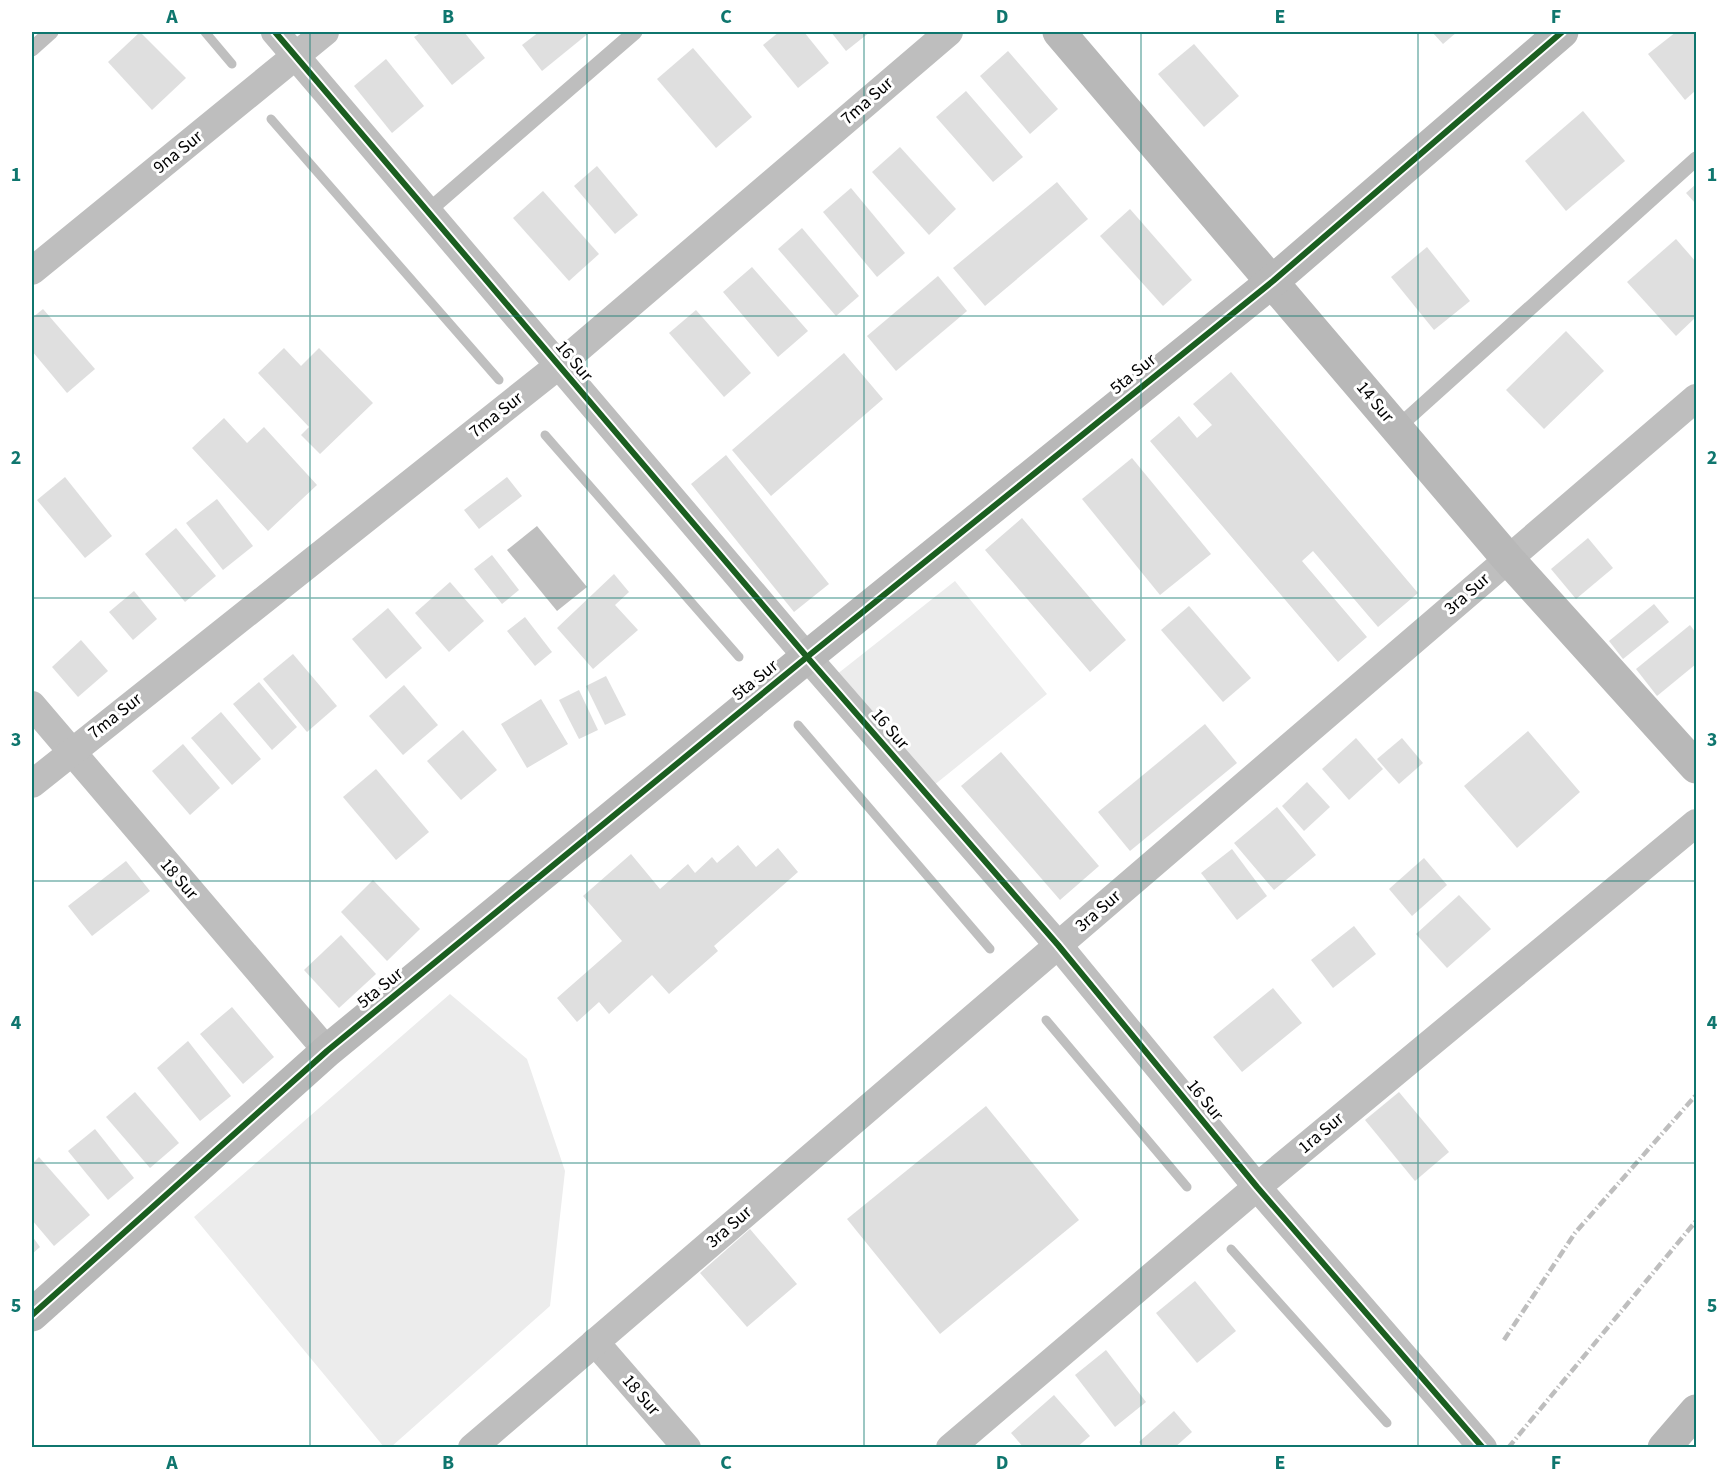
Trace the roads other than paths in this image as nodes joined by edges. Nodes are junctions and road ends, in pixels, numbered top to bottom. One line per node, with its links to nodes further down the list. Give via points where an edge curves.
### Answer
1 (51, 32): 8 (lane)
2 (275, 32): 9 (street, 16 Sur)
3 (325, 32): 9 (street, 9na Sur)
4 (635, 32): 11 (lane)
5 (949, 32): 14 (street, 7ma Sur)
6 (1059, 32): 13 (street, 14 Sur)
7 (1562, 32): 13 (street, 5ta Sur)
8 (32, 49)
9 (296, 56): 11 (street, 16 Sur); 12 (street, 9na Sur)
10 (1696, 159): 16 (lane)
11 (427, 212): 14 (street, 16 Sur)
12 (32, 271)
13 (1273, 281): 16 (street, 14 Sur); 18 (street, 5ta Sur)
14 (558, 366): 18 (street, 16 Sur); 20 (street, 7ma Sur)
15 (1696, 398): 17 (street, 3ra Sur)
16 (1397, 428): 17 (street, 14 Sur)
17 (1508, 559): 21 (street, 14 Sur); 24 (street, 3ra Sur)
18 (807, 657): 24 (street, 16 Sur); 25 (street, 5ta Sur)
19 (32, 705): 20 (street, 18 Sur)
20 (70, 752): 22 (street, 7ma Sur); 25 (street, 18 Sur)
21 (1696, 767)
22 (32, 784)
23 (1696, 823): 26 (street, 1ra Sur)
24 (1058, 945): 26 (street, 16 Sur); 28 (street, 3ra Sur)
25 (327, 1051): 27 (street, 5ta Sur)
26 (1257, 1186): 32 (street, 1ra Sur); 33 (street, 16 Sur)
27 (32, 1315)
28 (595, 1342): 30 (street, 3ra Sur); 31 (street, 18 Sur)
29 (1694, 1417): 34 (street)
30 (472, 1448)
31 (687, 1448)
32 (950, 1448)
33 (1483, 1448)
34 (1664, 1448)

